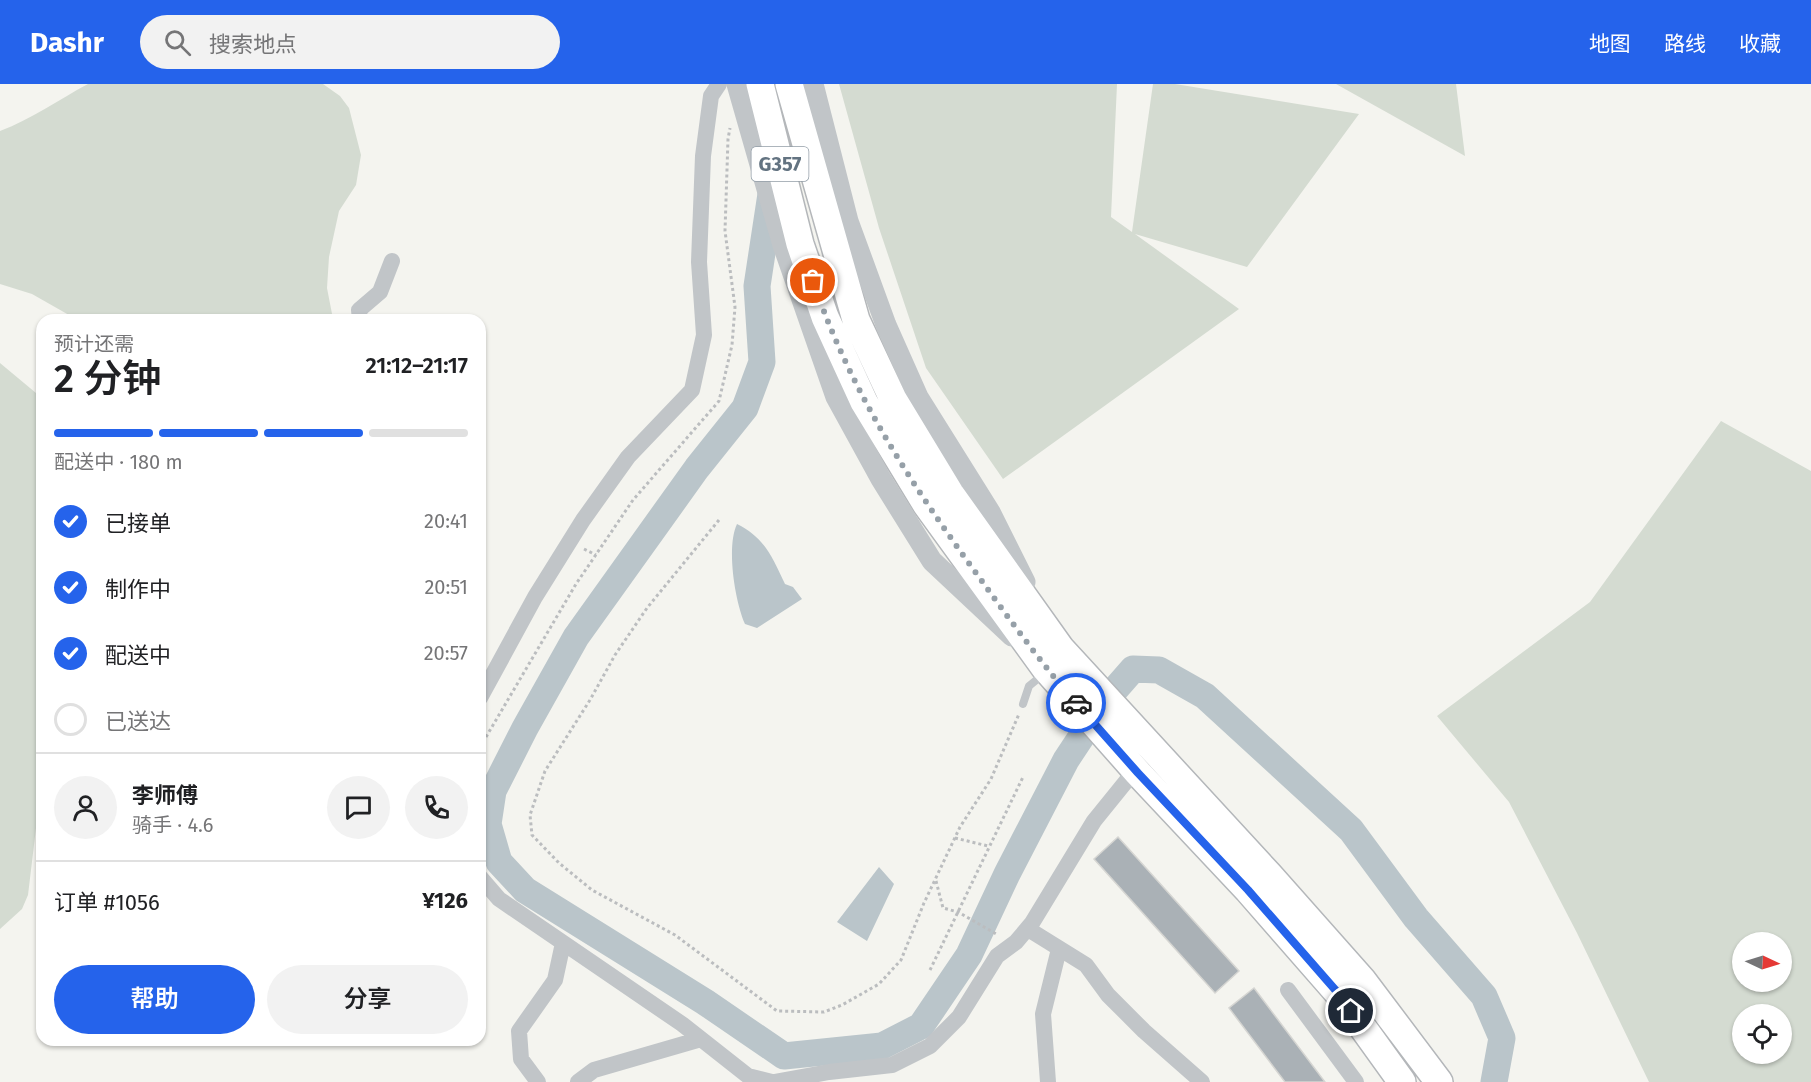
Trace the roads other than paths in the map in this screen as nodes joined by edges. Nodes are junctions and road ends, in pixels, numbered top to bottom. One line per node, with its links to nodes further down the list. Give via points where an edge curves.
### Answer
1 (719, 84): 10 (street, via 711,96 703,156 699,262 704,334 692,390 628,457 583,520)
2 (736, 84): 6 (street)
3 (760, 84): 6 (highway, G357)
4 (789, 84): 9 (highway, G357, via 856,320 893,399)
5 (813, 84): 9 (street, via 848,221 886,325 918,397 990,512)
6 (792, 245): 9 (highway, G357, via 864,402 926,504)
7 (392, 261): 8 (street, via 380,292 359,310)
8 (359, 314)
9 (1051, 662): 11 (lane, via 1029,686); 12 (highway, G357); 26 (highway, G357, via 1159,756 1269,875 1363,981)
10 (486, 687)
11 (1023, 704)
12 (1138, 773): 14 (street, via 1128,779 1094,821); 25 (highway, G357, via 1338,993)
13 (486, 884): 15 (street, via 499,899)
14 (1028, 929): 16 (street); 21 (street, via 997,956 959,1017 930,1046 892,1065)
15 (563, 943): 18 (street); 19 (street, via 555,980 519,1031 521,1059)
16 (1059, 949): 22 (street, via 1043,1014); 23 (street, via 1086,965 1108,995)
17 (1288, 990): 24 (street)
18 (701, 1039): 20 (street, via 594,1070); 21 (street, via 748,1076)
19 (538, 1082)
20 (578, 1082)
21 (773, 1082)
22 (1048, 1082)
23 (1202, 1082)
24 (1356, 1082)
25 (1402, 1082)
26 (1439, 1082)

